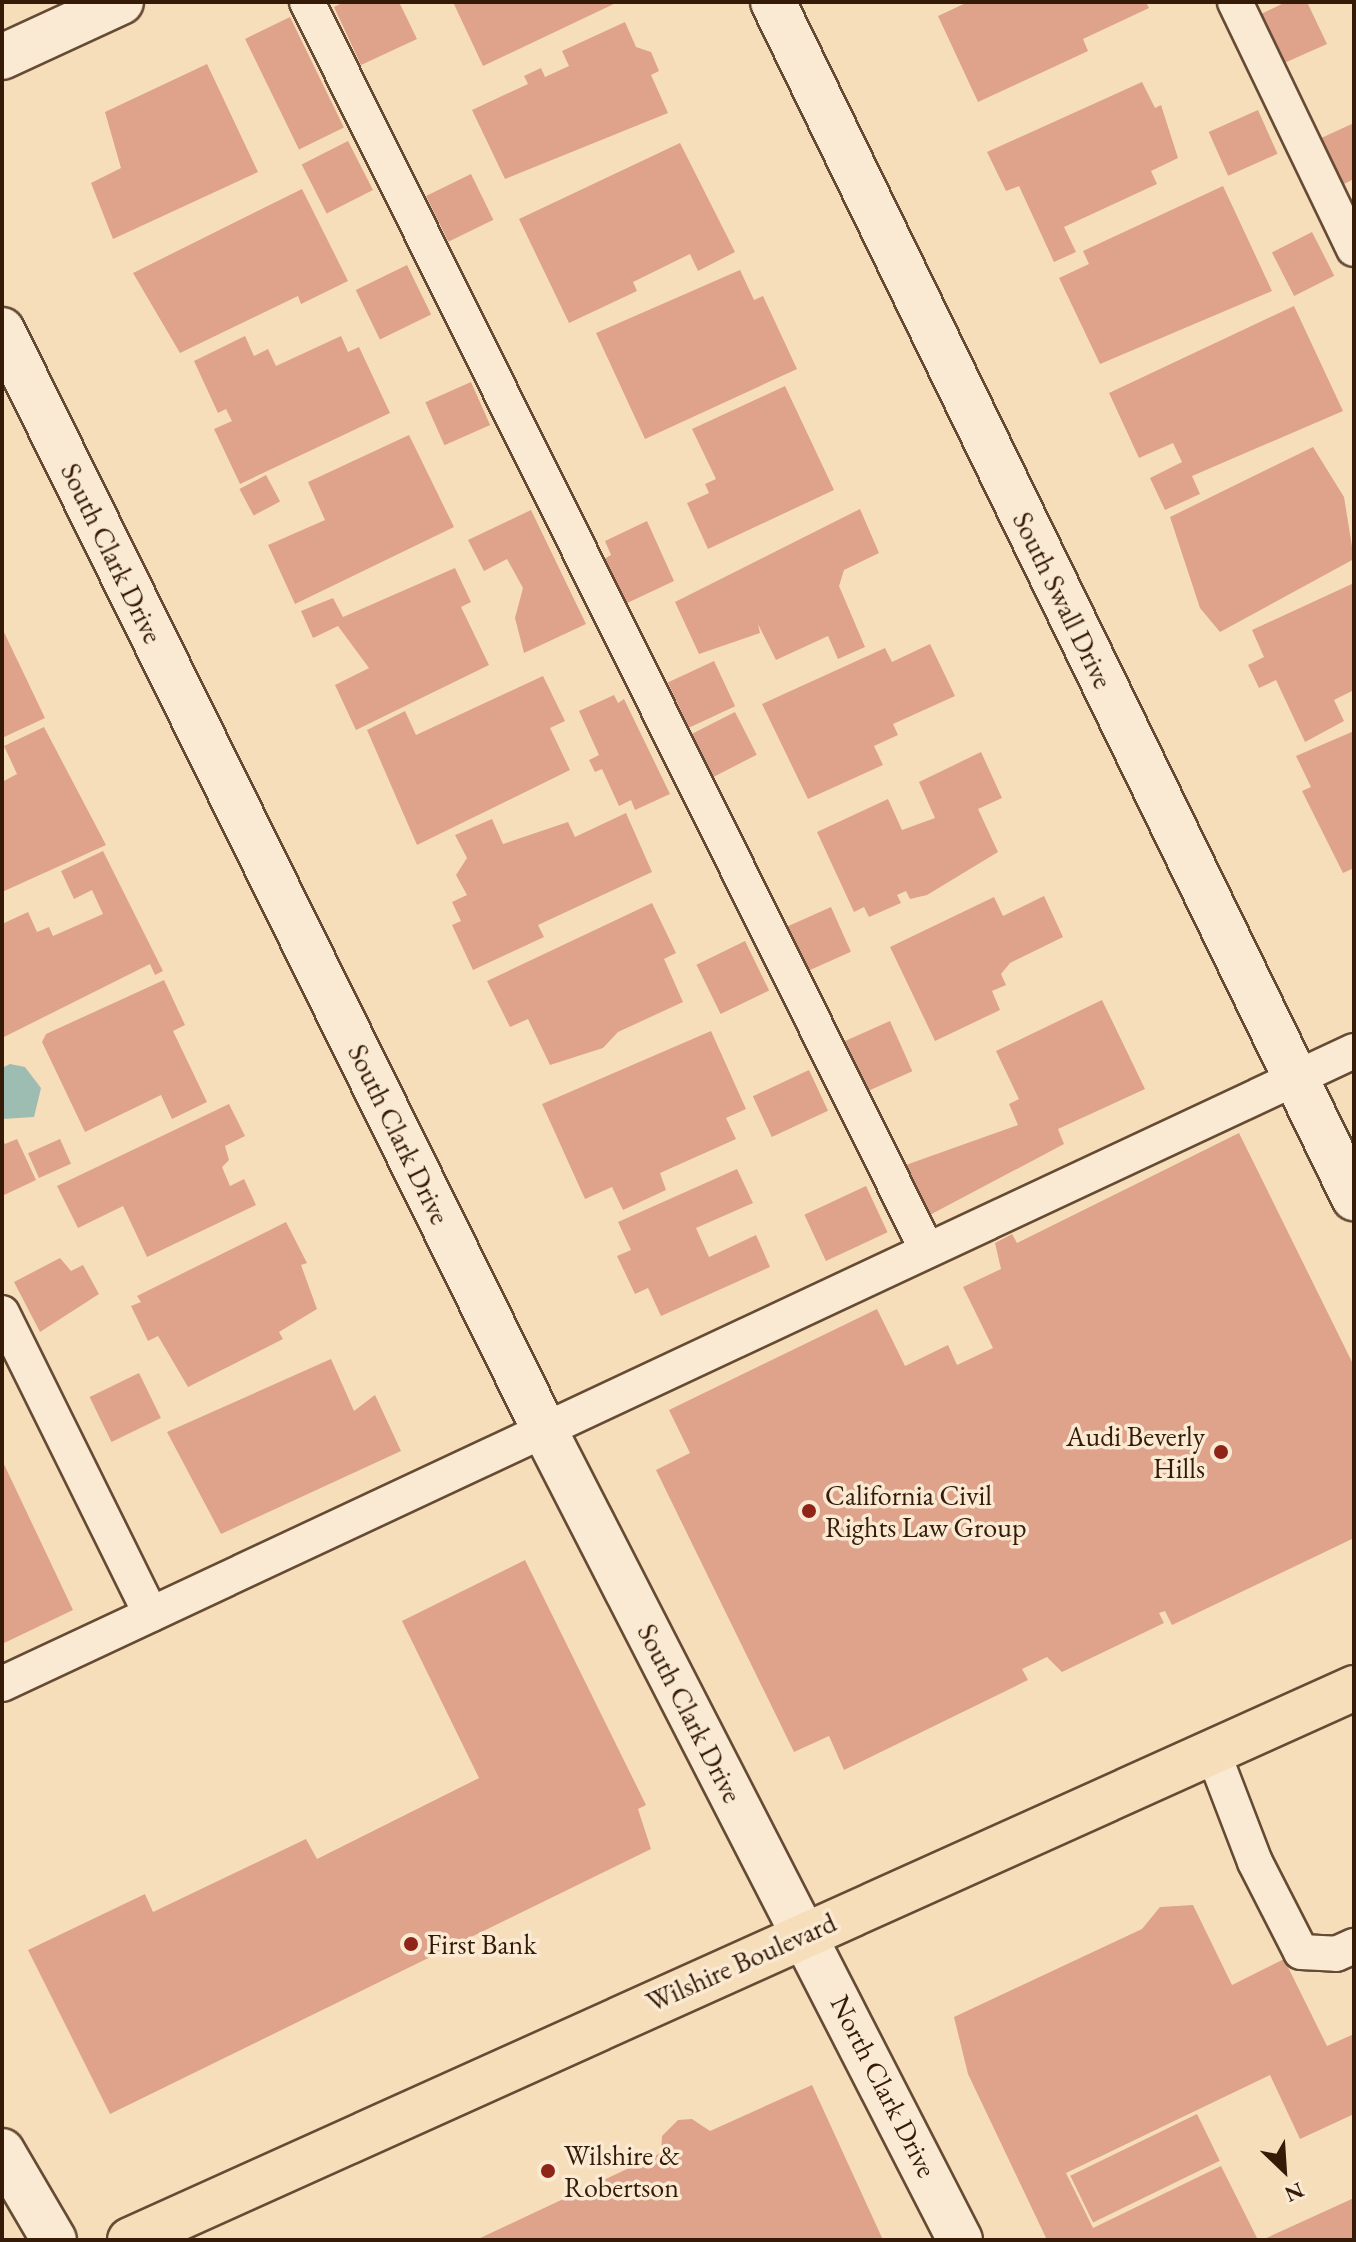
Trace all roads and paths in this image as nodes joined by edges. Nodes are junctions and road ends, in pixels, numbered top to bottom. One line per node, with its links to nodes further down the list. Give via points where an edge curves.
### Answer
1 (121, 2): 5 (street)
2 (307, 2): 11 (lane)
3 (773, 2): 9 (street, South Swall Drive)
4 (1235, 2): 6 (lane)
5 (2, 57)
6 (1354, 249)
7 (2, 330): 13 (street, South Clark Drive)
8 (1354, 1051): 9 (lane)
9 (1294, 1079): 10 (street, South Swall Drive); 11 (lane)
10 (1354, 1198)
11 (927, 1250): 13 (lane)
12 (2, 1313): 14 (lane)
13 (545, 1431): 14 (lane); 18 (street, South Clark Drive)
14 (151, 1614): 15 (lane)
15 (2, 1684)
16 (1354, 1688): 17 (main road, Wilshire Boulevard)
17 (1212, 1750): 18 (main road, Wilshire Boulevard); 19 (lane, via 1255,1862 1301,1952 1336,1954)
18 (805, 1933): 22 (main road, Wilshire Boulevard); 23 (street, North Clark Drive)
19 (1354, 1946)
20 (2, 2151): 21 (street)
21 (54, 2240)
22 (130, 2240)
23 (960, 2240)

